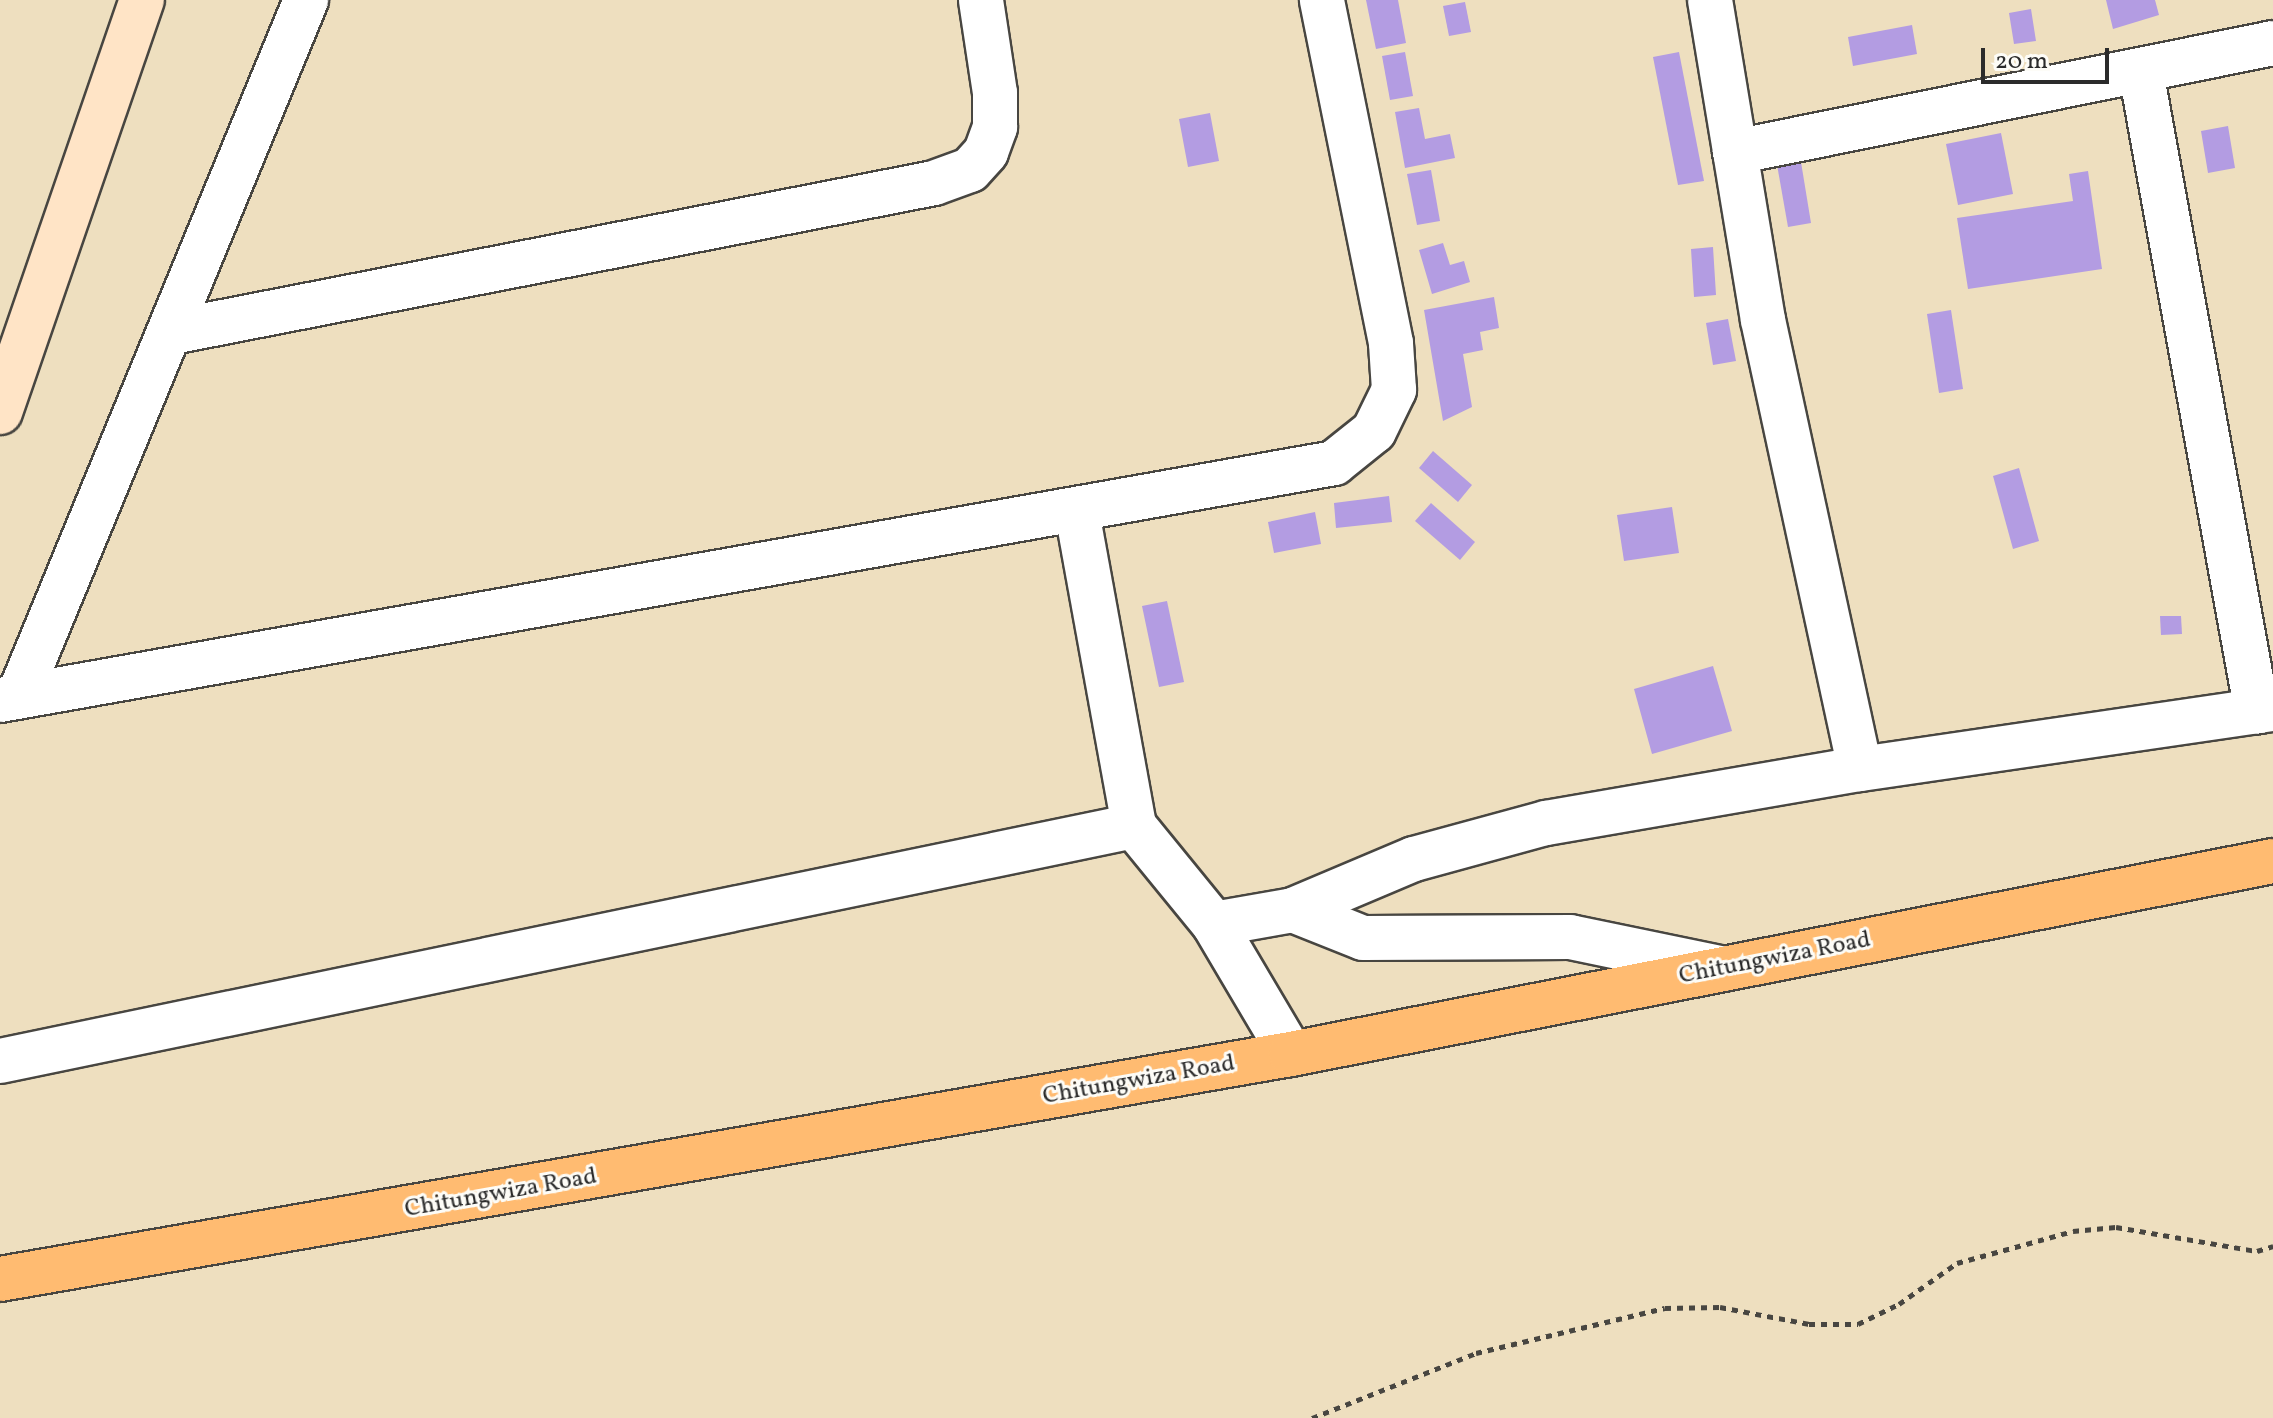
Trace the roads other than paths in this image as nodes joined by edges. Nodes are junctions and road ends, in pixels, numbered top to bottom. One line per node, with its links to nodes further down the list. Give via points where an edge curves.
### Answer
1 (142, 0): 10 (street)
2 (306, 0): 9 (street)
3 (981, 0): 9 (street, via 995,127 986,152 970,170 904,190)
4 (1322, 0): 11 (street, via 1391,343 1394,390 1374,431 1334,463)
5 (1710, 0): 8 (street)
6 (2273, 43): 7 (street)
7 (2141, 72): 8 (street); 13 (street)
8 (1735, 152): 14 (street, via 1763,320)
9 (172, 332): 12 (street)
10 (0, 412)
11 (1077, 512): 12 (street); 15 (street)
12 (10, 696)
13 (2265, 710): 14 (street)
14 (1860, 769): 17 (street, via 1546,823 1414,859)
15 (1134, 826): 18 (street); 21 (street)
16 (2273, 861): 19 (main road, Chitungwiza Road)
17 (1293, 910): 18 (street); 19 (street, via 1363,938 1570,937)
18 (1214, 924): 20 (street)
19 (1724, 969): 20 (main road, Chitungwiza Road)
20 (1291, 1054): 22 (main road, Chitungwiza Road)
21 (0, 1061)
22 (0, 1279)

